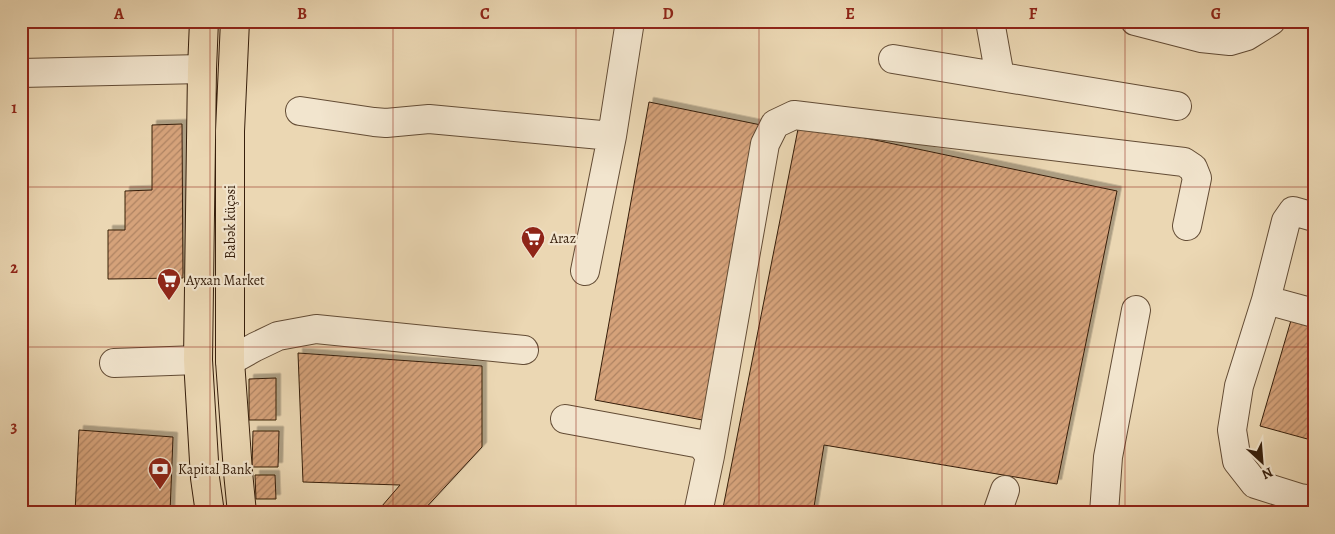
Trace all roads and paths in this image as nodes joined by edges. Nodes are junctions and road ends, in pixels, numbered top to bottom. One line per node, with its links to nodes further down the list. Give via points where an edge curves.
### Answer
1 (204, 21): 8 (main road)
2 (235, 21): 22 (main road, Babək küçəsi, via 230,131)
3 (630, 21): 13 (street)
4 (990, 21): 10 (street)
5 (1135, 21): 6 (street, via 1230,42)
6 (1271, 21)
7 (893, 59): 10 (street)
8 (202, 70): 9 (street); 21 (main road)
9 (21, 73)
10 (1000, 77): 11 (street)
11 (1177, 106)
12 (300, 111): 13 (street, via 386,123 429,119)
13 (612, 136): 16 (street)
14 (1314, 217): 17 (street, via 1293,211 1286,221)
15 (1187, 226): 25 (street, via 1197,178 1194,168 1184,162 794,115 775,124 765,144)
16 (585, 272)
17 (1266, 300): 19 (street); 26 (street, via 1239,386 1232,430 1237,462 1255,484)
18 (1136, 310): 30 (street, via 1108,457)
19 (1314, 313)
20 (524, 350): 22 (street, via 316,329 278,336)
21 (198, 360): 23 (street); 27 (main road)
22 (230, 361): 28 (main road, Babək küçəsi)
23 (114, 363)
24 (565, 418): 25 (street, via 701,444)
25 (710, 456): 29 (street)
26 (1314, 500)
27 (210, 513)
28 (242, 513)
29 (698, 513)
30 (1104, 513)

